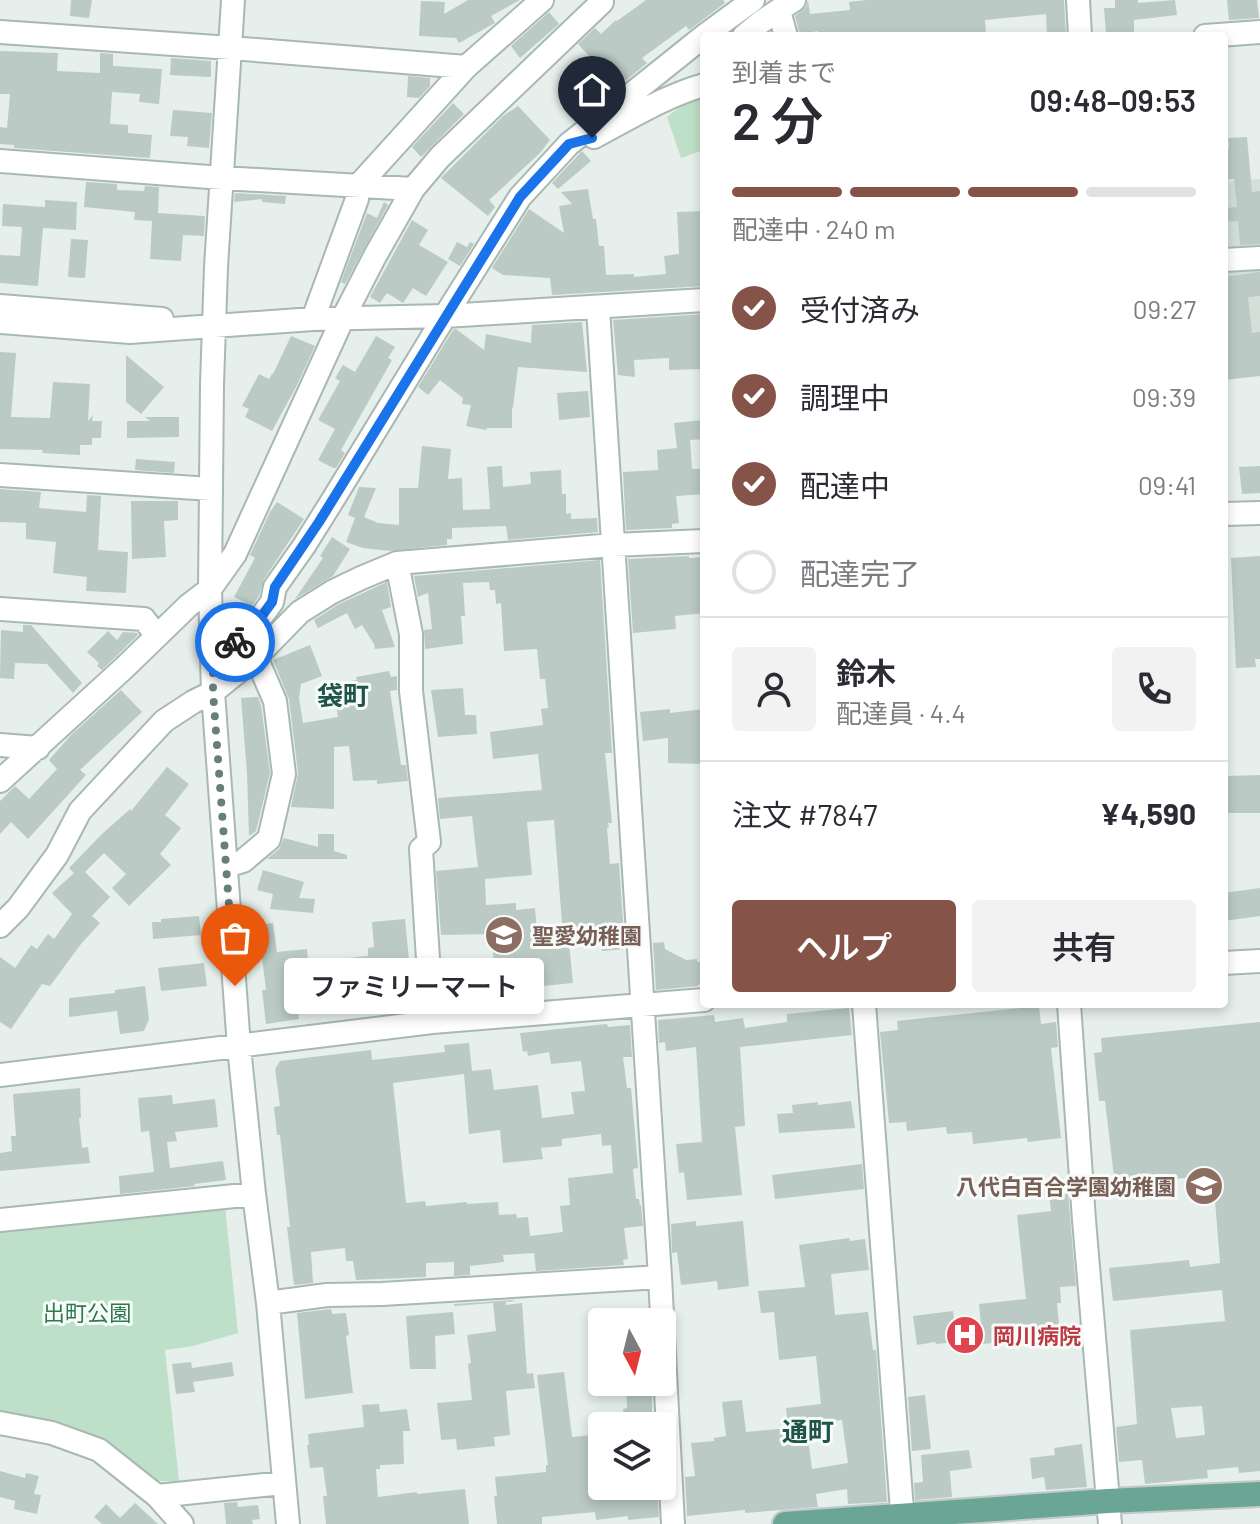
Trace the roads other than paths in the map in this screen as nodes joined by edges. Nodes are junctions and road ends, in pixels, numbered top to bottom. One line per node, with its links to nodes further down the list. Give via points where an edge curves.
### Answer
1 (233, 0): 15 (street)
2 (542, 0): 16 (street)
3 (601, 0): 22 (street)
4 (753, 0): 8 (street)
5 (1078, 0): 11 (street)
6 (786, 6): 9 (street); 10 (street)
7 (0, 32): 15 (street)
8 (709, 32)
9 (749, 32)
10 (786, 32)
11 (1080, 32)
12 (1260, 32): 13 (street)
13 (1228, 34)
14 (700, 39): 18 (street)
15 (231, 48): 16 (street); 20 (street)
16 (466, 67): 21 (street)
17 (696, 88): 18 (street)
18 (569, 144): 28 (street, via 520,197)
19 (0, 161): 20 (street)
20 (222, 178): 21 (street); 32 (street)
21 (358, 186): 22 (street); 29 (street)
22 (413, 189): 30 (street)
23 (1260, 258): 24 (street)
24 (1228, 260)
25 (700, 300): 27 (street)
26 (0, 306): 32 (street)
27 (598, 308): 28 (street); 38 (street)
28 (445, 316): 30 (street); 43 (street, via 275,587 272,602 247,636)
29 (313, 319): 30 (street); 32 (street)
30 (342, 320): 40 (street, via 235,554)
31 (0, 322): 32 (street, via 130,332)
32 (215, 325): 34 (street)
33 (0, 475): 34 (street)
34 (211, 489): 40 (street)
35 (1260, 513): 36 (street)
36 (1228, 514)
37 (700, 541): 38 (street)
38 (613, 545): 39 (street); 54 (street)
39 (397, 563): 44 (street, via 300,612); 57 (street, via 411,634 411,691 429,842 421,849)
40 (210, 589): 42 (street); 43 (street)
41 (0, 609): 42 (street, via 144,619)
42 (156, 635): 47 (street)
43 (213, 656): 45 (street)
44 (256, 657): 45 (street); 49 (street, via 275,701 284,774 269,839 243,861)
45 (213, 692): 49 (street); 50 (street, via 164,721 80,811 57,855)
46 (0, 745): 47 (street)
47 (38, 748): 48 (street)
48 (0, 781)
49 (226, 866): 58 (street)
50 (0, 926)
51 (1260, 961): 52 (street)
52 (1228, 963)
53 (700, 1000): 54 (street)
54 (642, 1005): 57 (street); 62 (street)
55 (864, 1008): 70 (street)
56 (1069, 1008): 69 (street)
57 (432, 1022): 58 (street)
58 (239, 1047): 59 (street); 60 (street)
59 (0, 1075)
60 (254, 1194): 61 (street); 63 (street)
61 (0, 1220)
62 (660, 1277): 63 (street, via 327,1295); 73 (street)
63 (268, 1303): 65 (street)
64 (0, 1423): 67 (street, via 52,1433 99,1450)
65 (283, 1483): 67 (street); 72 (street)
66 (1260, 1494): 69 (main road)
67 (157, 1496): 71 (street)
68 (1260, 1510): 69 (main road)
69 (1109, 1513): 70 (main road); 75 (main road)
70 (903, 1520): 74 (main road)
71 (182, 1524)
72 (288, 1524)
73 (673, 1524)
74 (785, 1524)
75 (1000, 1524)

